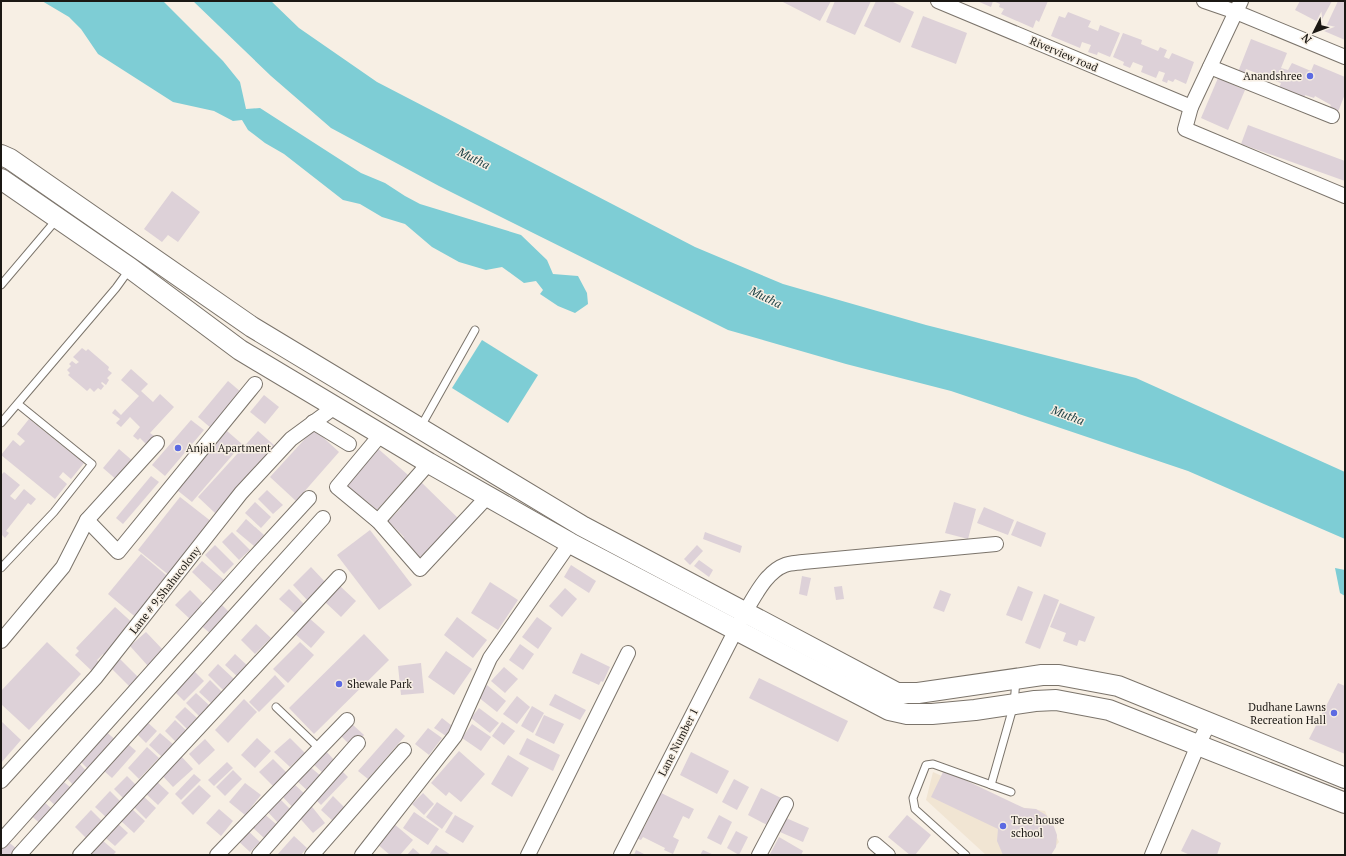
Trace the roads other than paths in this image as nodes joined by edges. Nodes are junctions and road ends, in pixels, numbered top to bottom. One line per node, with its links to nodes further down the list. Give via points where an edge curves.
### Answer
1 (938, 1): 6 (street, Riverview road)
2 (1204, 1): 3 (street)
3 (1238, 6): 4 (street); 5 (street)
4 (1345, 57)
5 (1210, 67): 6 (street); 7 (street)
6 (1191, 107): 10 (street, via 1185,129)
7 (1332, 116)
8 (1, 155): 20 (street, via 252,327)
9 (1, 179): 11 (street)
10 (1345, 196)
11 (57, 219): 12 (street); 13 (lane)
12 (130, 268): 16 (lane); 17 (street, via 240,350)
13 (1, 285)
14 (475, 330): 20 (lane)
15 (255, 384): 28 (street, via 118,552)
16 (18, 404): 19 (lane); 32 (lane, via 92,464 54,512)
17 (336, 406): 18 (street, Lane # 9;Shahucolony); 21 (street)
18 (313, 422): 23 (street); 48 (street, Lane # 9;Shahucolony, via 291,439 241,493 96,677)
19 (1, 423)
20 (420, 428): 34 (street, via 582,526)
21 (382, 433): 24 (street); 29 (street, via 337,487)
22 (157, 443): 28 (street)
23 (349, 444)
24 (429, 463): 25 (street); 29 (street)
25 (488, 496): 29 (street, via 420,569); 30 (street)
26 (310, 498): 53 (street)
27 (323, 518): 55 (street)
28 (87, 520): 36 (street, via 63,567)
29 (378, 521)
30 (570, 543): 35 (street); 60 (street, via 490,658 455,736)
31 (996, 544): 34 (street, Lane Number 1, via 785,565 765,580)
32 (1, 568)
33 (339, 577): 56 (street)
34 (745, 612): 35 (street, Lane Number 1); 38 (street, via 897,693)
35 (736, 630): 39 (street, via 889,710 907,714 932,714); 62 (street, Lane Number 1)
36 (3, 634)
37 (628, 653): 61 (street)
38 (1016, 679): 39 (lane); 42 (street, via 1059,675 1118,686)
39 (1014, 704): 44 (street, via 1056,700 1109,710); 49 (lane)
40 (276, 707): 45 (lane)
41 (347, 720): 45 (street)
42 (1209, 723): 44 (street); 47 (street)
43 (358, 743): 58 (street)
44 (1198, 745): 51 (street); 66 (street)
45 (320, 749): 57 (street)
46 (404, 750): 59 (street)
47 (1345, 778)
48 (1, 781)
49 (991, 785): 50 (lane); 65 (lane, via 929,764 924,768 913,798 915,809)
50 (1011, 792)
51 (1345, 803)
52 (786, 804): 63 (street)
53 (1, 841)
54 (875, 844): 64 (street)
55 (20, 855)
56 (80, 855)
57 (217, 855)
58 (259, 855)
59 (312, 855)
60 (362, 855)
61 (528, 855)
62 (621, 855)
63 (759, 855)
64 (888, 855)
65 (966, 855)
66 (1152, 855)

